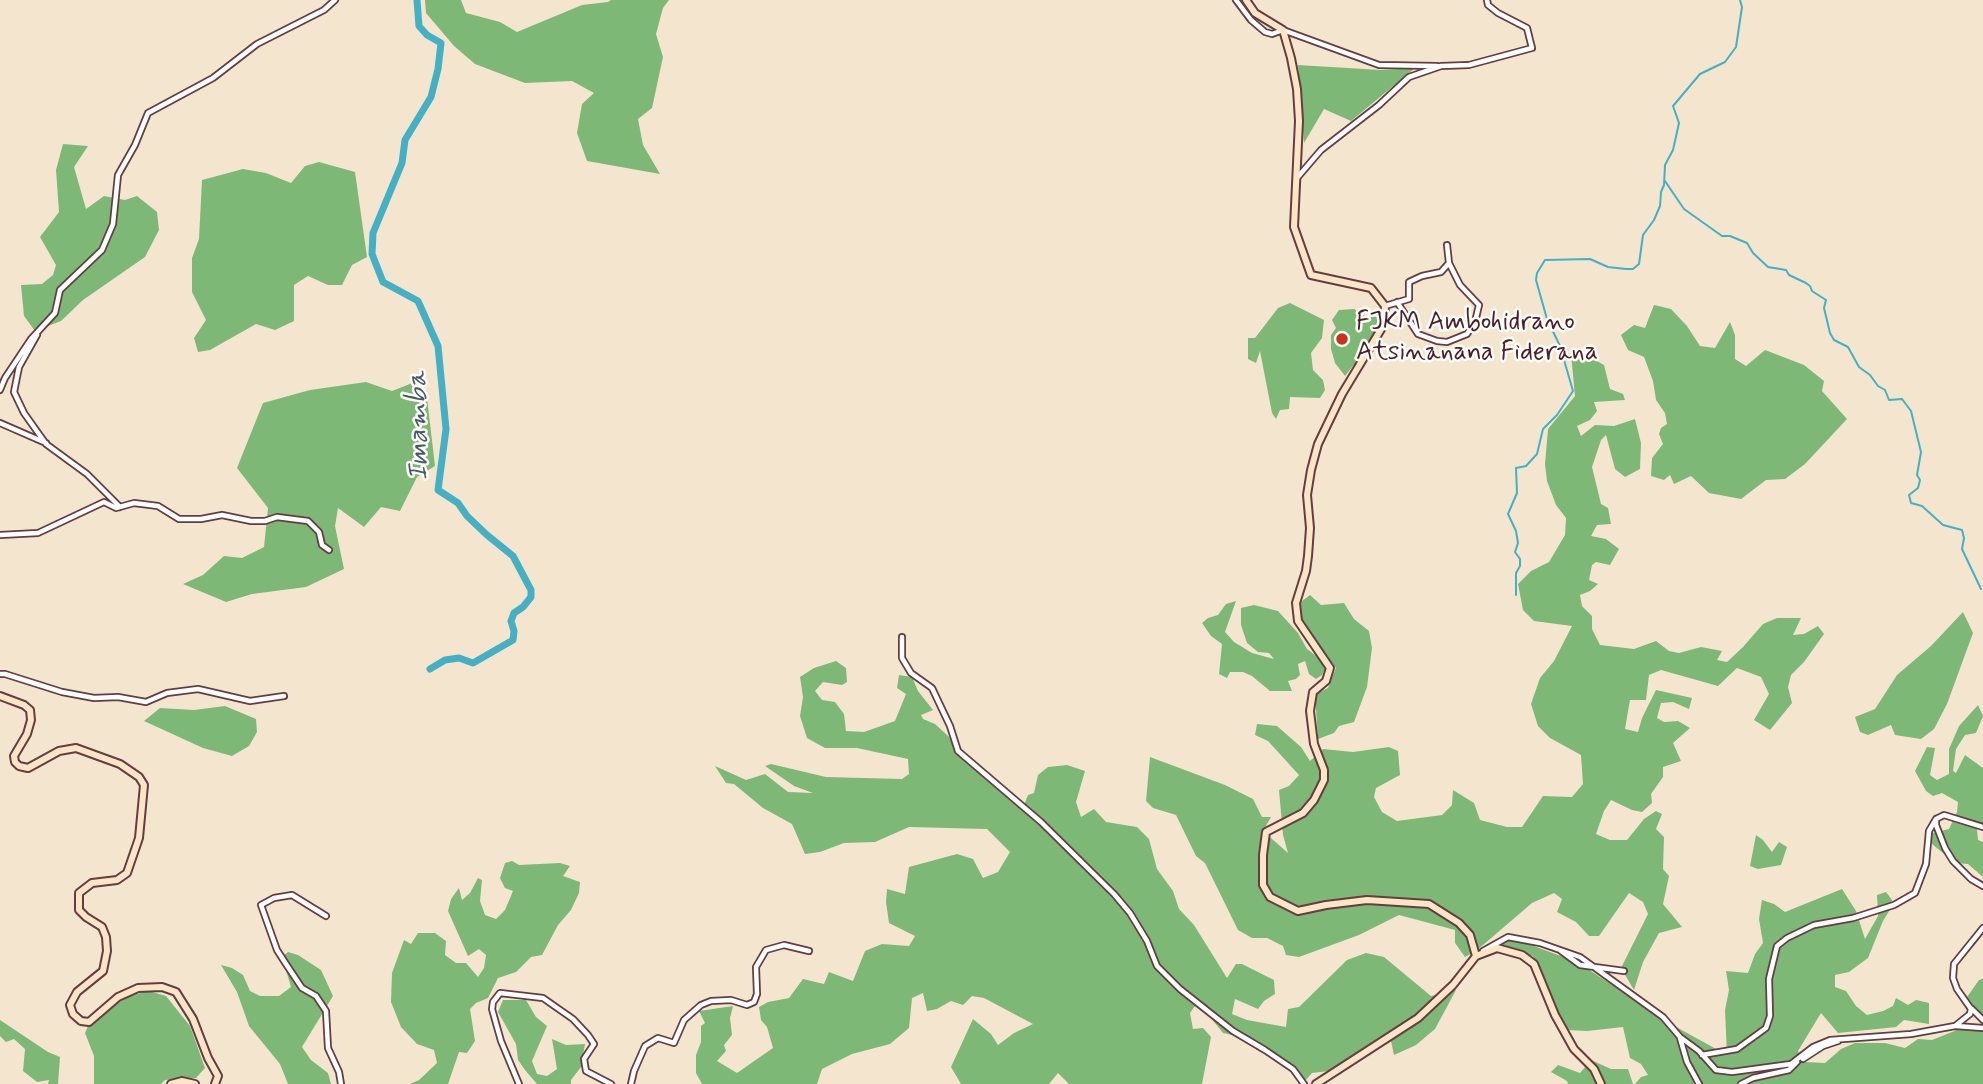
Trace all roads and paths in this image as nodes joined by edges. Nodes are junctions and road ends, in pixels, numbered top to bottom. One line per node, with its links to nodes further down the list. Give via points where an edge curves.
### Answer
1 (335, 0): 12 (street, via 257,44 213,78 148,113 118,174 113,224 102,250 60,290 55,313)
2 (1236, 0): 5 (street, via 1265,33)
3 (1247, 0): 5 (street, via 1255,13)
4 (1487, 0): 6 (street, via 1498,13 1527,28 1532,48 1469,65)
5 (1283, 30): 6 (street, via 1379,65); 7 (street, via 1297,89)
6 (1441, 66): 7 (street, via 1409,76 1321,150)
7 (1296, 178): 11 (street, via 1294,227 1311,275 1371,288)
8 (1447, 245): 9 (street)
9 (1448, 263): 10 (street, via 1441,272 1409,282 1409,299); 10 (street, via 1479,305 1467,334 1447,342 1418,334)
10 (1397, 302): 11 (street)
11 (1385, 306): 29 (street, via 1383,326 1342,394 1311,470 1308,556 1296,603 1298,621 1330,667 1326,681 1313,692 1310,711 1324,780 1303,814 1266,832 1263,885 1270,897 1298,911 1367,900 1429,904 1470,935)
12 (39, 331): 13 (street); 15 (street, via 19,367 14,391)
13 (0, 390)
14 (0, 423): 15 (street)
15 (46, 444): 16 (street, via 87,474)
16 (120, 507): 17 (street, via 104,502 38,533); 18 (street, via 134,503 158,506 179,519 222,515 251,521 277,517 308,521)
17 (0, 535)
18 (329, 550)
19 (902, 637): 46 (street, via 902,658 911,673 932,688 958,751 1041,822 1114,894 1147,941 1157,966 1180,989 1233,1031 1293,1069)
20 (0, 674): 22 (street, via 93,698 118,696 146,702 167,693 198,689 250,701)
21 (0, 696): 41 (street, via 30,710 27,734 14,756 19,766 29,768 52,753 76,748 120,764 144,785 139,838 127,873 117,880 92,883 79,892 79,910 102,927 107,951 103,971 76,992 70,1005 73,1014 89,1022 118,997 138,988 162,987 176,992 218,1076)
22 (284, 696)
23 (1936, 818): 24 (street, via 1944,815); 25 (street, via 1953,861); 37 (street, via 1915,893 1894,905 1814,925 1787,938 1777,946 1769,979 1770,1016 1763,1032 1734,1051)
24 (1983, 827)
25 (1983, 886)
26 (326, 916): 42 (street, via 292,895 261,905 281,957 302,988 316,996 326,1011 328,1048)
27 (1983, 928): 32 (street, via 1954,964 1957,989)
28 (809, 951): 45 (street, via 784,946 766,950 756,967 754,1002 701,1005 684,1020 674,1043 658,1038 645,1046)
29 (1476, 956): 30 (street, via 1508,937 1580,957); 47 (street, via 1418,1018); 48 (street, via 1502,948 1534,964 1555,1015)
30 (1594, 968): 31 (street); 36 (street, via 1664,1017)
31 (1624, 971)
32 (1971, 1009): 33 (street); 34 (street)
33 (1983, 1020)
34 (1955, 1026): 35 (street); 38 (street, via 1830,1040 1813,1046)
35 (1983, 1027)
36 (1680, 1037): 37 (street); 49 (street)
37 (1701, 1055): 38 (street, via 1721,1072)
38 (1797, 1062): 50 (street, via 1789,1070)
39 (171, 1084): 40 (street)
40 (195, 1084)
41 (215, 1084)
42 (341, 1084)
43 (519, 1084): 44 (street, via 492,1009 500,993 543,998 573,1019 594,1044 584,1059 586,1070)
44 (611, 1084)
45 (631, 1084)
46 (1304, 1084)
47 (1316, 1084)
48 (1601, 1084)
49 (1699, 1084)
50 (1741, 1084)

